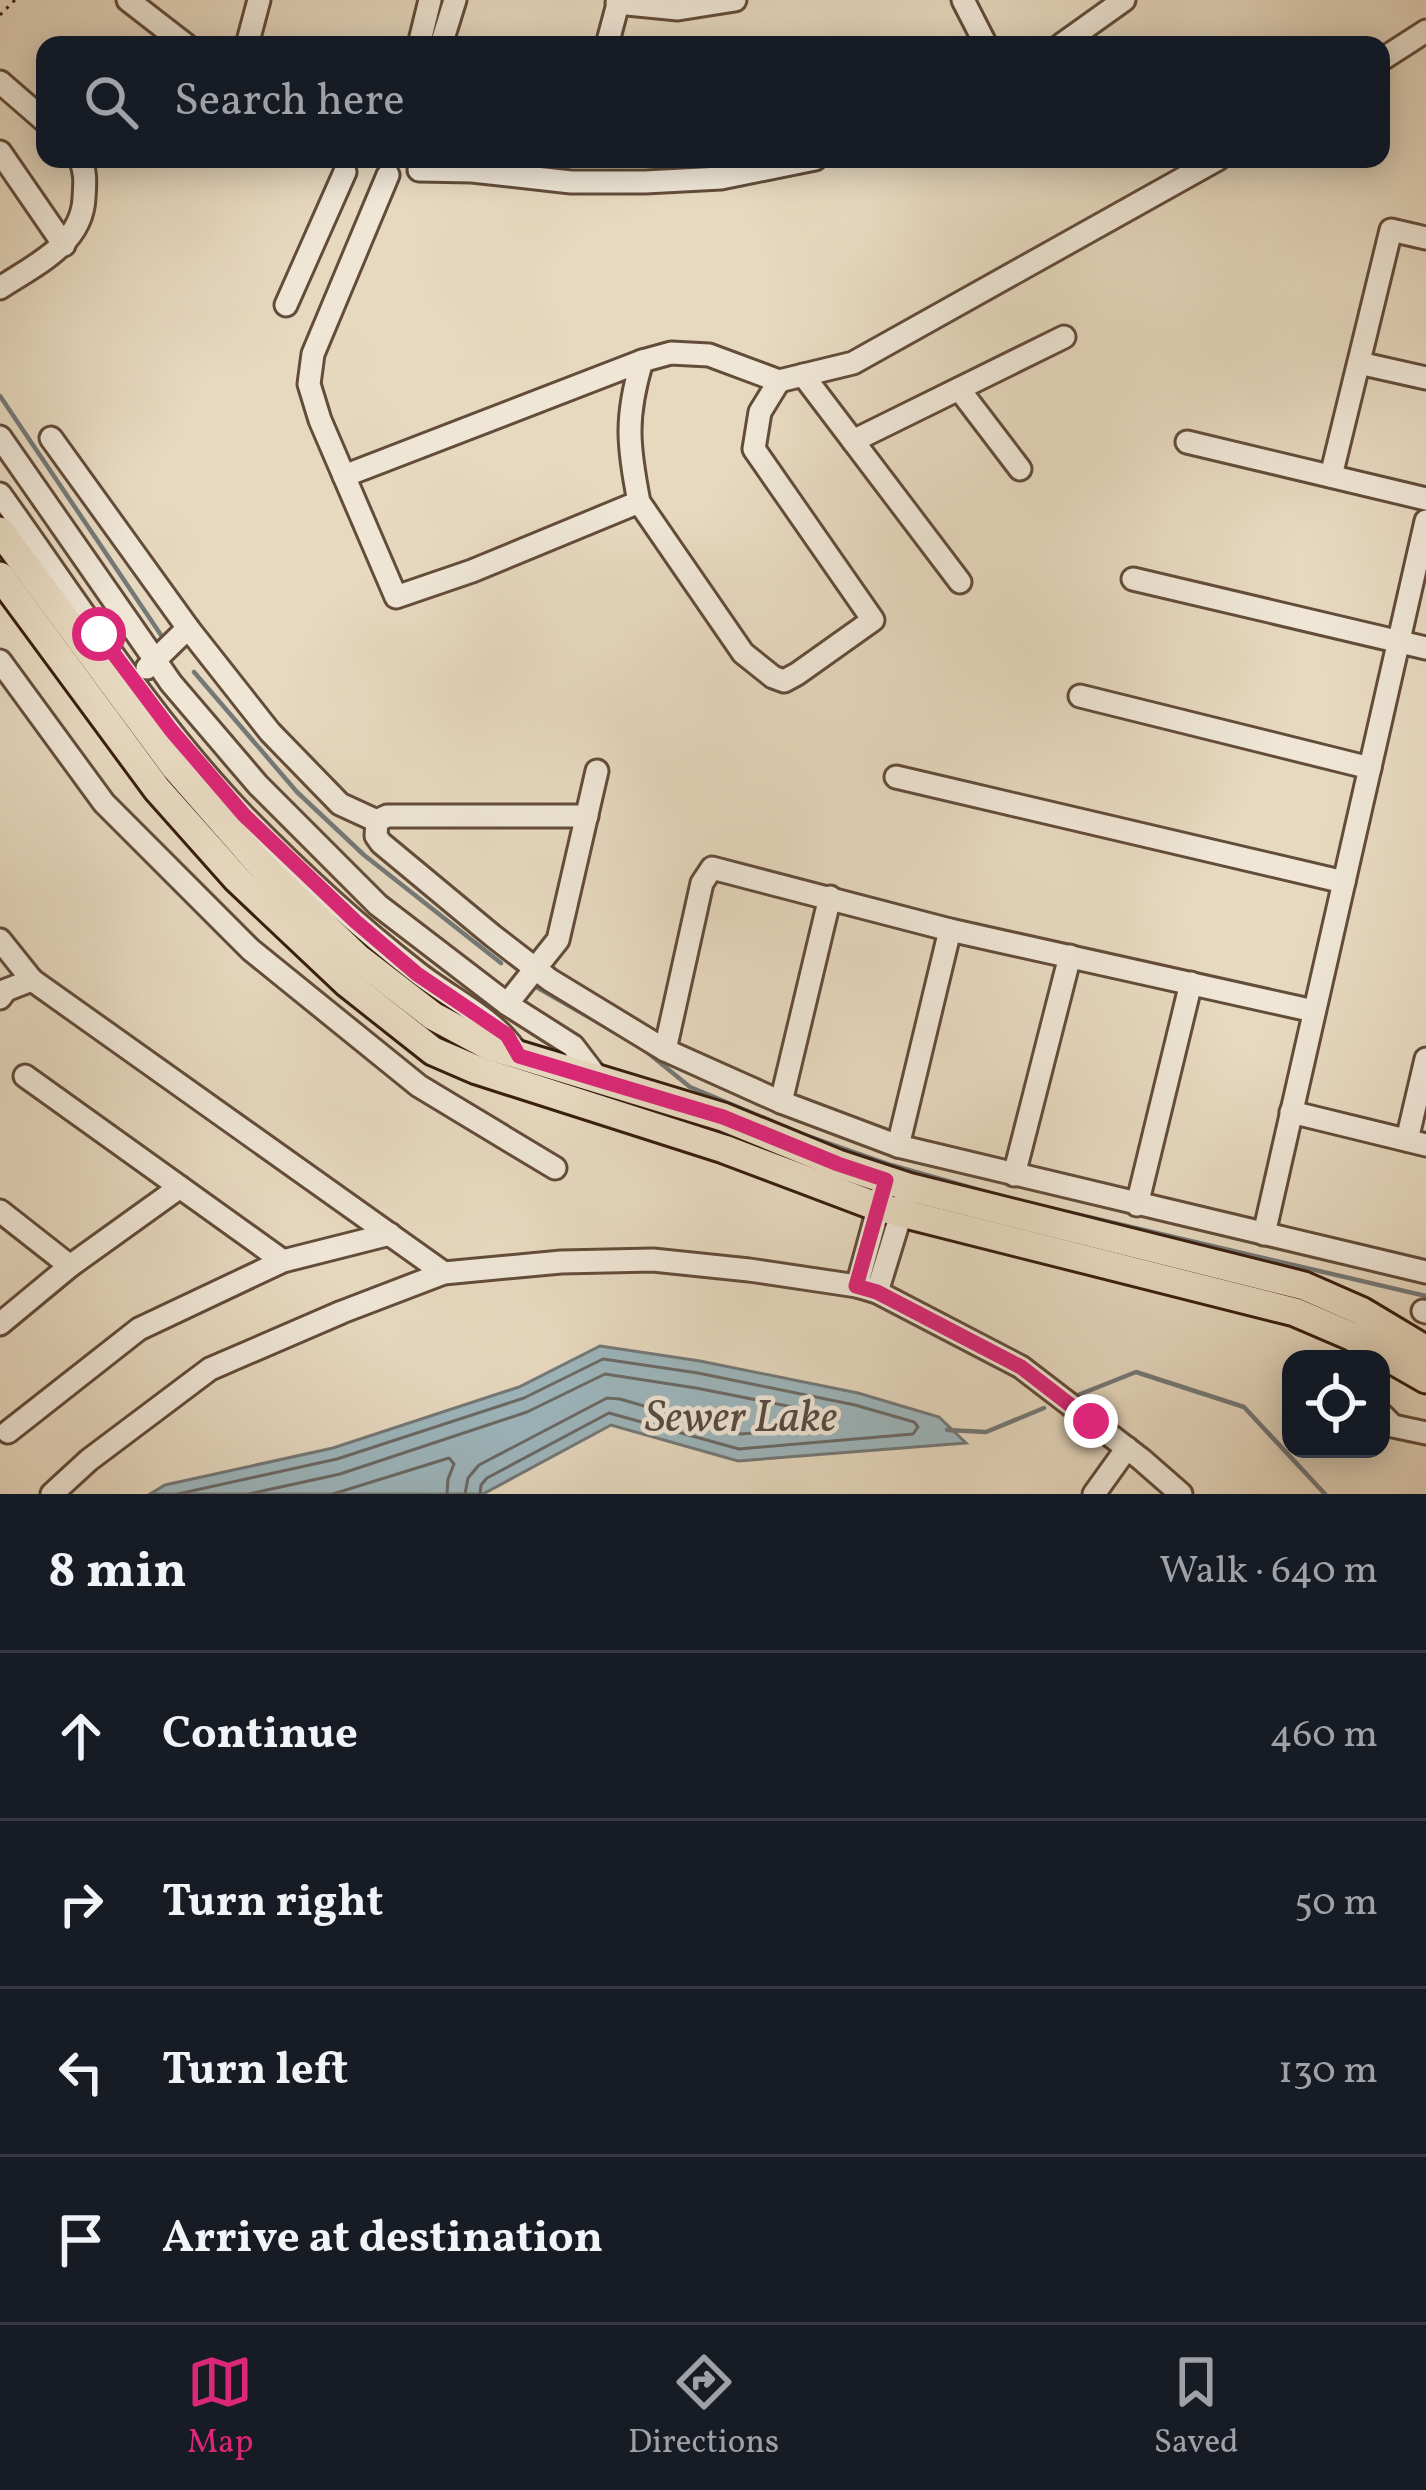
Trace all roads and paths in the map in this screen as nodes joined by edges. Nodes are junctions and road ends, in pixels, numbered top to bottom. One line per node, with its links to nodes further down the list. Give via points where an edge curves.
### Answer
1 (15, 0): 10 (path)
2 (128, 0): 12 (street)
3 (259, 0): 13 (street)
4 (430, 0): 14 (street)
5 (454, 0): 15 (street)
6 (734, 0): 9 (street, via 678,9)
7 (963, 0): 17 (street)
8 (1124, 0): 18 (street)
9 (618, 2): 16 (street)
10 (0, 15)
11 (1426, 31): 19 (street)
12 (174, 36)
13 (249, 36)
14 (421, 36)
15 (444, 36)
16 (609, 36)
17 (981, 36)
18 (1074, 36)
19 (1390, 54)
20 (0, 82): 21 (street)
21 (36, 114)
22 (0, 152): 35 (street)
23 (84, 168): 35 (street, via 83,215)
24 (380, 168): 33 (street)
25 (382, 168): 26 (street, via 404,177)
26 (418, 168)
27 (530, 168): 30 (street)
28 (770, 168): 30 (street, via 645,182)
29 (1202, 168): 43 (street, via 853,363)
30 (574, 170)
31 (345, 172): 32 (street)
32 (323, 220): 33 (street); 36 (street)
33 (364, 235): 37 (street)
34 (1426, 238): 42 (street, via 1391,230)
35 (64, 245): 38 (street)
36 (312, 245): 37 (street); 39 (street)
37 (352, 263): 52 (street, via 313,354 310,384)
38 (0, 288)
39 (286, 305)
40 (1064, 337): 46 (street)
41 (642, 362): 45 (street, via 710,355); 52 (street); 56 (street, via 629,452)
42 (1359, 363): 44 (street); 53 (street)
43 (803, 375): 45 (street); 49 (street)
44 (1426, 378)
45 (779, 381): 56 (street, via 760,412 754,449 873,620 797,674 772,677 742,653)
46 (959, 389): 49 (street); 51 (street)
47 (0, 437): 59 (street)
48 (51, 438): 64 (street)
49 (854, 441): 63 (street)
50 (1187, 442): 53 (street)
51 (1020, 469)
52 (344, 476): 56 (street, via 396,597)
53 (1331, 476): 55 (street)
54 (0, 494): 60 (street)
55 (1426, 500)
56 (639, 502)
57 (1426, 520): 65 (street)
58 (0, 531): 69 (main road)
59 (69, 536): 60 (street); 68 (street)
60 (43, 555): 69 (street)
61 (0, 576): 94 (main road, via 158,789 237,879)
62 (1133, 579): 65 (street)
63 (960, 582)
64 (188, 628): 68 (street); 77 (street, via 340,804)
65 (1398, 642): 66 (street); 71 (street)
66 (1426, 648)
67 (0, 662): 99 (street, via 104,803 251,950)
68 (156, 662): 69 (street); 72 (street)
69 (124, 683): 75 (street); 95 (main road, via 174,766 358,958 433,1016)
70 (1080, 696): 71 (street)
71 (1370, 768): 79 (street)
72 (244, 769): 75 (street); 78 (street)
73 (597, 771): 76 (street)
74 (896, 777): 79 (street)
75 (219, 787): 80 (street)
76 (587, 816): 77 (street); 86 (street, via 558,940)
77 (377, 821): 86 (street, via 381,843)
78 (338, 864): 80 (street); 84 (street)
79 (1344, 882): 92 (street)
80 (316, 884): 87 (street)
81 (830, 897): 82 (street); 93 (street, via 712,868); 100 (street)
82 (950, 929): 85 (street); 103 (street)
83 (0, 940): 88 (street)
84 (435, 949): 87 (street); 91 (street)
85 (1070, 956): 89 (street); 105 (street)
86 (534, 968): 91 (street); 93 (street)
87 (417, 974): 95 (street, via 507,1035)
88 (32, 980): 90 (street); 110 (street)
89 (1191, 983): 92 (street); 108 (street)
90 (0, 998)
91 (506, 1004): 98 (street, via 574,1046)
92 (1314, 1011): 101 (street)
93 (665, 1050): 100 (street)
94 (433, 1051): 99 (street); 107 (main road)
95 (519, 1056): 98 (main road)
96 (1426, 1059): 102 (street)
97 (25, 1076): 106 (street)
98 (599, 1081): 107 (main road, via 723,1117 838,1164)
99 (418, 1086): 104 (street)
100 (781, 1102): 103 (street)
101 (1291, 1112): 102 (street); 111 (street)
102 (1417, 1142)
103 (898, 1146): 105 (street)
104 (555, 1168)
105 (1014, 1175): 108 (street)
106 (180, 1187): 112 (street); 113 (street)
107 (894, 1197): 116 (street); 118 (main road, via 1295,1312); 119 (main road, via 1304,1286)
108 (1137, 1205): 111 (street)
109 (0, 1211): 113 (street)
110 (390, 1234): 112 (street); 115 (street)
111 (1264, 1234): 114 (street)
112 (283, 1261): 122 (street, via 139,1330)
113 (70, 1265): 117 (street)
114 (1426, 1272)
115 (444, 1274): 116 (street, via 652,1260); 125 (street, via 210,1369)
116 (867, 1289): 124 (street, via 1021,1367)
117 (0, 1324)
118 (1354, 1348): 120 (main road)
119 (1426, 1350)
120 (1426, 1379)
121 (1390, 1423): 123 (street)
122 (8, 1432)
123 (1426, 1433)
124 (1126, 1448): 126 (street); 127 (street)
125 (52, 1494)
126 (1094, 1494)
127 (1181, 1494)

